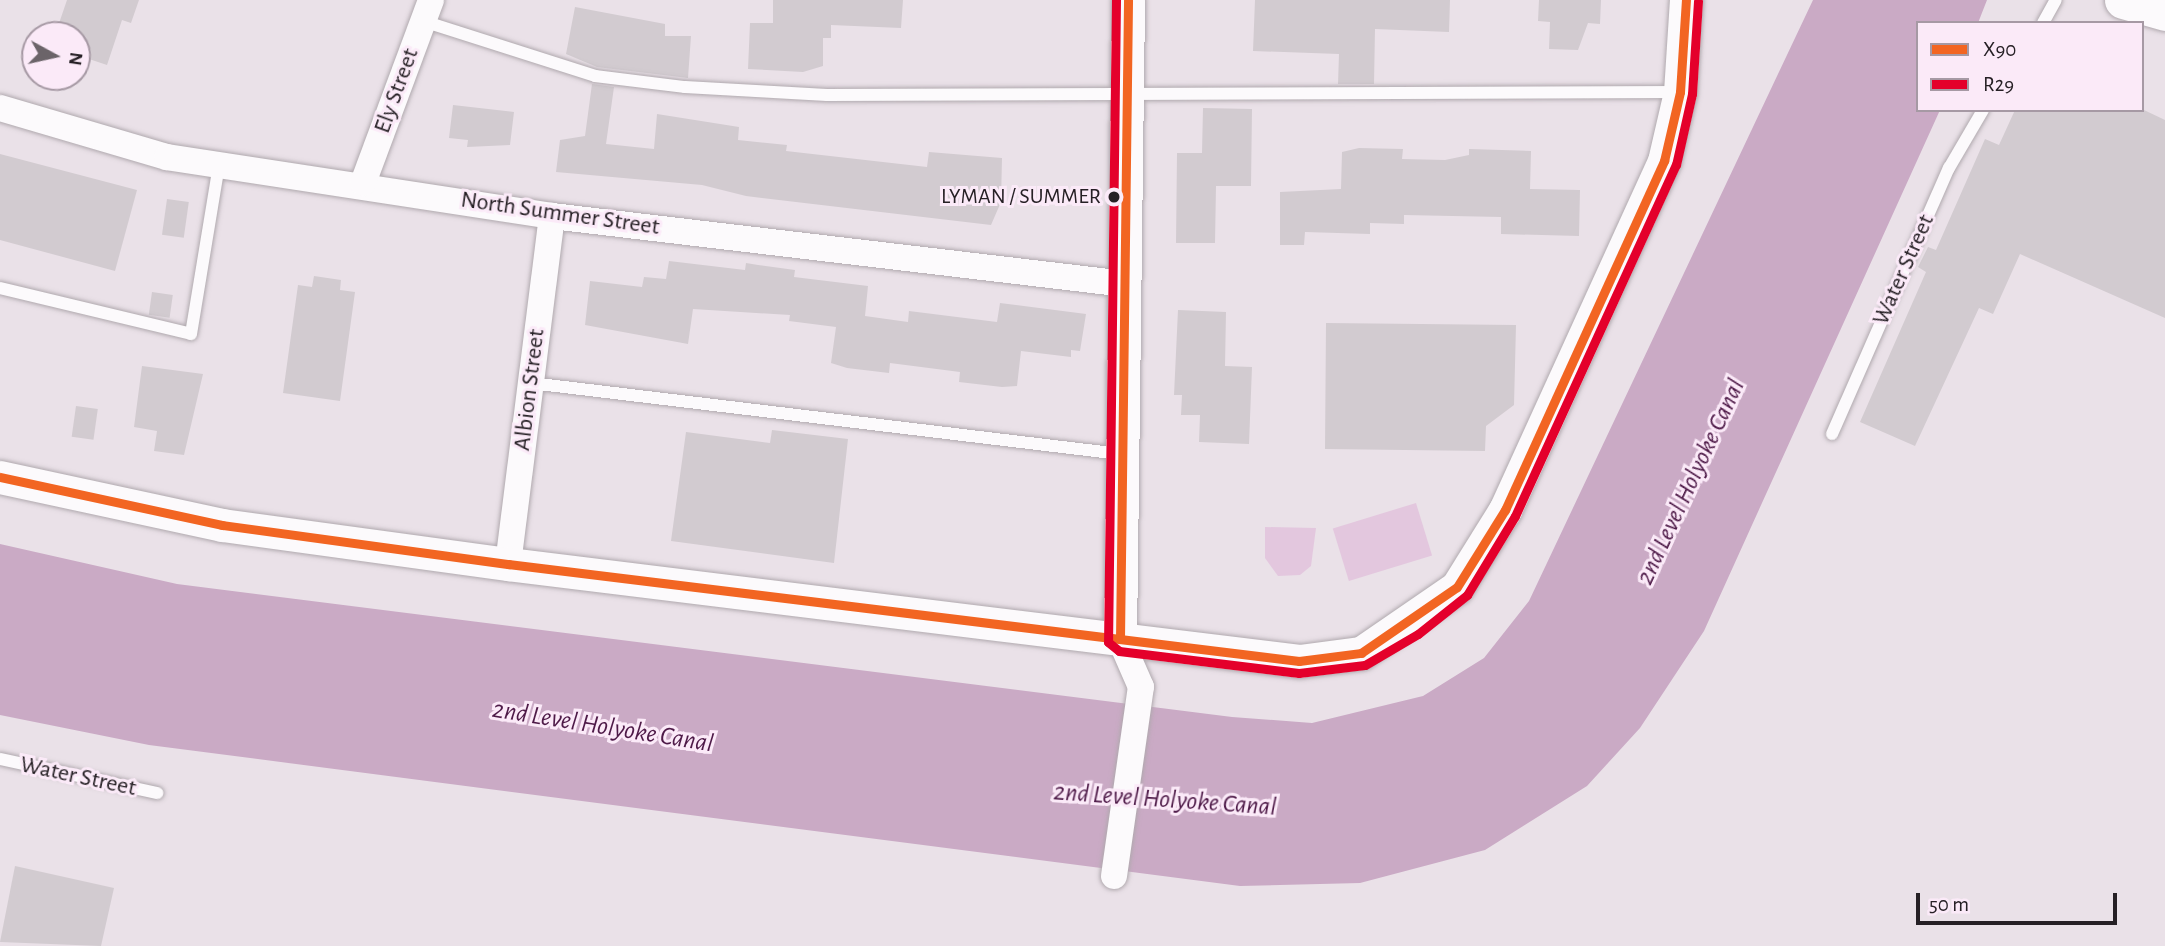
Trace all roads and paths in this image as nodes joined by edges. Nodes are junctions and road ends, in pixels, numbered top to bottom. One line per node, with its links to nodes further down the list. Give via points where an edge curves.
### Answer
1 (1128, 0): 9 (street)
2 (1686, 0): 8 (street)
3 (2056, 0): 7 (lane)
4 (2123, 0): 6 (main road)
5 (427, 10): 9 (lane, via 594,76 684,87 827,94); 13 (street, Ely Street)
6 (2165, 12)
7 (2044, 21)
8 (1680, 92): 9 (lane); 22 (street, via 1664,161 1505,510 1457,586 1361,653 1299,661)
9 (1127, 93): 15 (street)
10 (0, 108): 12 (street, North Summer Street, via 167,157)
11 (1982, 112): 18 (lane, Water Street, via 1949,168)
12 (219, 164): 13 (street, North Summer Street); 16 (lane, via 191,334)
13 (363, 183): 14 (street, North Summer Street)
14 (552, 216): 15 (street, North Summer Street); 17 (street, Albion Street)
15 (1126, 284): 19 (street)
16 (0, 288)
17 (531, 383): 19 (lane); 21 (street, Albion Street)
18 (1832, 434)
19 (1124, 455): 22 (street)
20 (0, 477): 21 (street, via 222,525)
21 (508, 564): 22 (street)
22 (1120, 639): 25 (street, via 1141,687)
23 (0, 760): 24 (lane, Water Street)
24 (157, 793)
25 (1114, 876)

